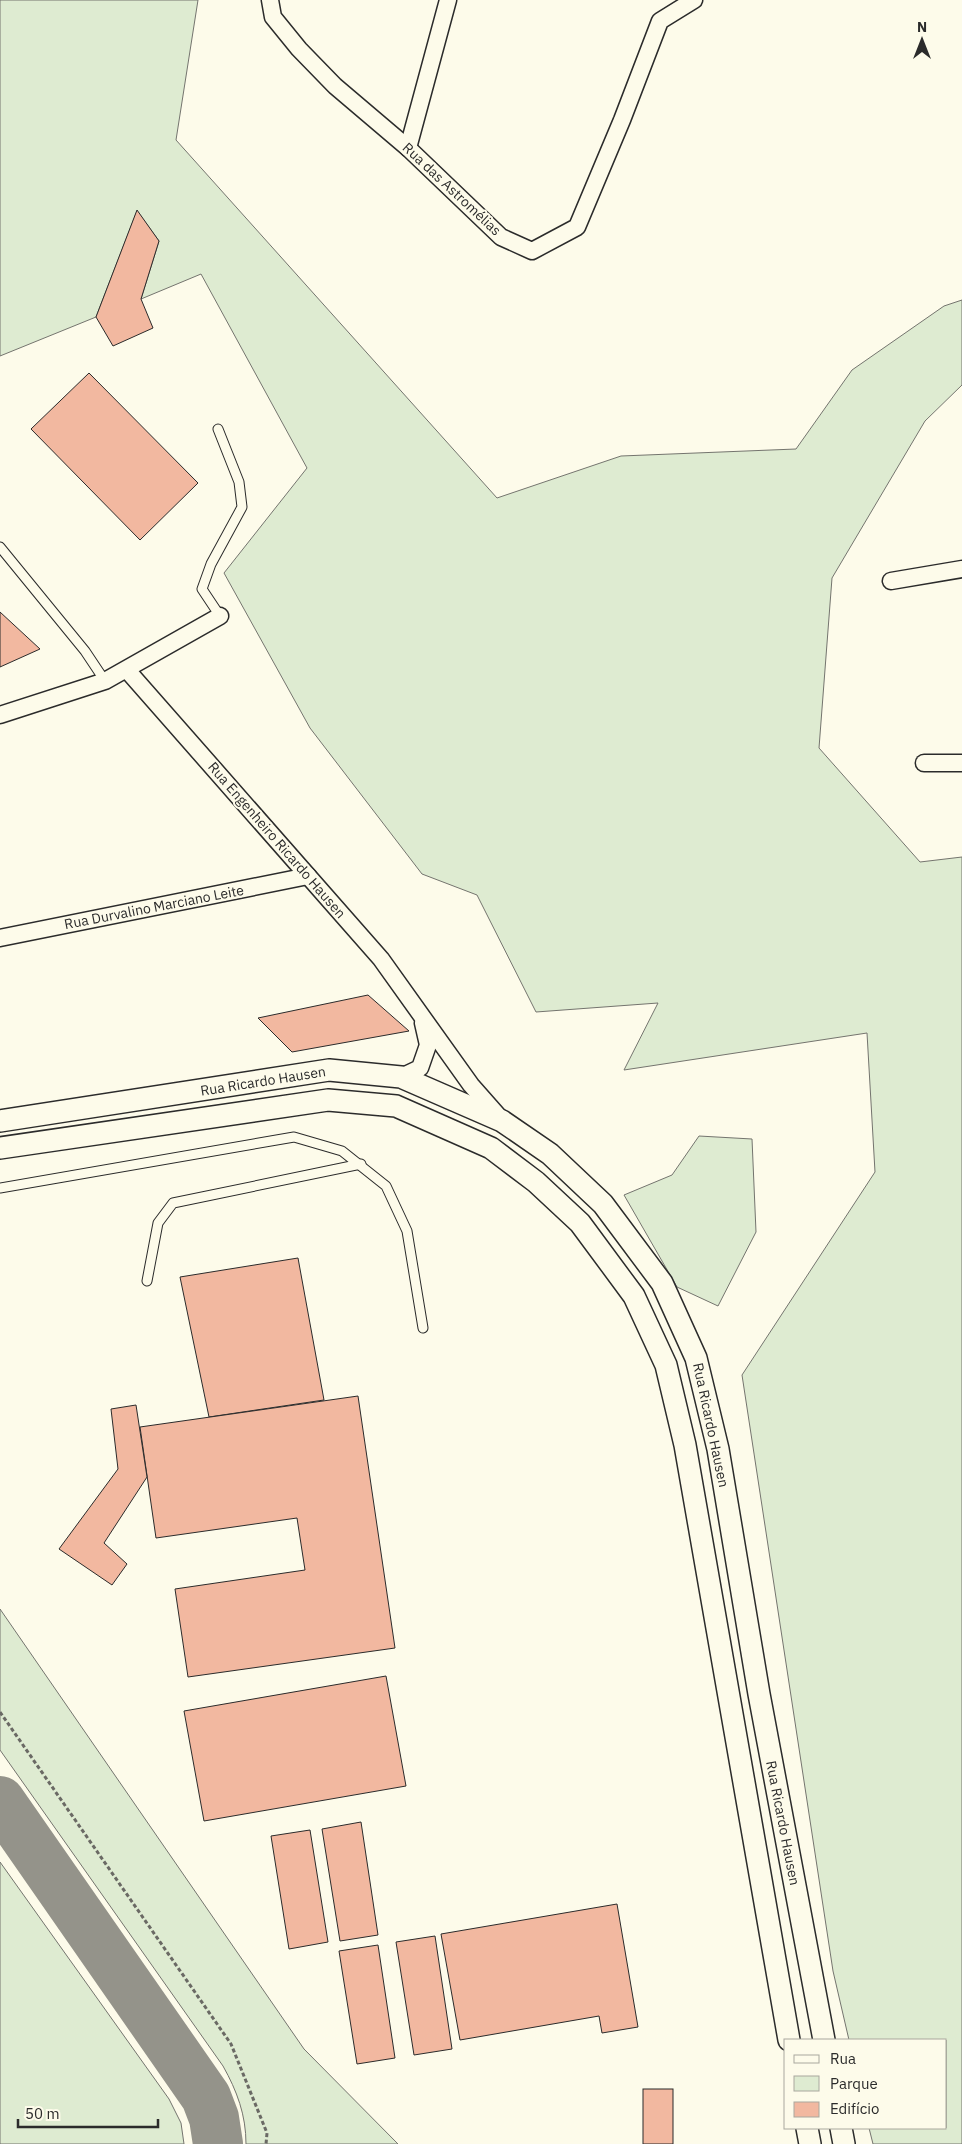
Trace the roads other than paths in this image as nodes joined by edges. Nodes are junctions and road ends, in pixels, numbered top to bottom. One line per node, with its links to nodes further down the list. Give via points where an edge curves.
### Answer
1 (270, 0): 4 (street, Rua das Astromélias, via 273,17 299,48 335,86)
2 (448, 0): 4 (street)
3 (694, 0): 4 (street, Rua das Astromélias, via 660,21 577,227 532,251 501,237)
4 (408, 148)
5 (218, 429): 9 (lane, via 238,482 242,506 211,564 202,589)
6 (0, 547): 11 (lane, via 85,651)
7 (962, 569): 8 (street)
8 (891, 581)
9 (220, 616): 10 (street)
10 (127, 670): 11 (street); 15 (street, Rua Engenheiro Ricardo Hausen)
11 (105, 681): 12 (street)
12 (0, 715)
13 (924, 763): 14 (street)
14 (962, 763)
15 (308, 876): 16 (street, Rua Durvalino Marciano Leite); 17 (street, Rua Engenheiro Ricardo Hausen, via 381,959)
16 (0, 938)
17 (421, 1016): 18 (street, Rua Engenheiro Ricardo Hausen, via 428,1045 420,1068); 19 (street, Rua Engenheiro Ricardo Hausen, via 471,1085)
18 (401, 1077): 19 (street, Rua Ricardo Hausen); 20 (street, Rua Ricardo Hausen, via 330,1070)
19 (502, 1120): 27 (street, Rua Ricardo Hausen, via 550,1154 603,1204 662,1283 696,1358 718,1449 759,1694)
20 (0, 1121)
21 (0, 1148): 26 (street, Rua Ricardo Hausen, via 328,1100 396,1106 492,1148 536,1182 580,1223 634,1296 666,1365 685,1445)
22 (361, 1164): 23 (lane, via 342,1151 294,1137); 24 (lane, via 173,1203 158,1223); 25 (lane, via 386,1186 407,1231)
23 (0, 1188)
24 (147, 1281)
25 (423, 1328)
26 (789, 2039)
27 (824, 2039)
28 (806, 2129): 30 (street)
29 (841, 2129): 31 (street)
30 (810, 2144)
31 (844, 2144)

